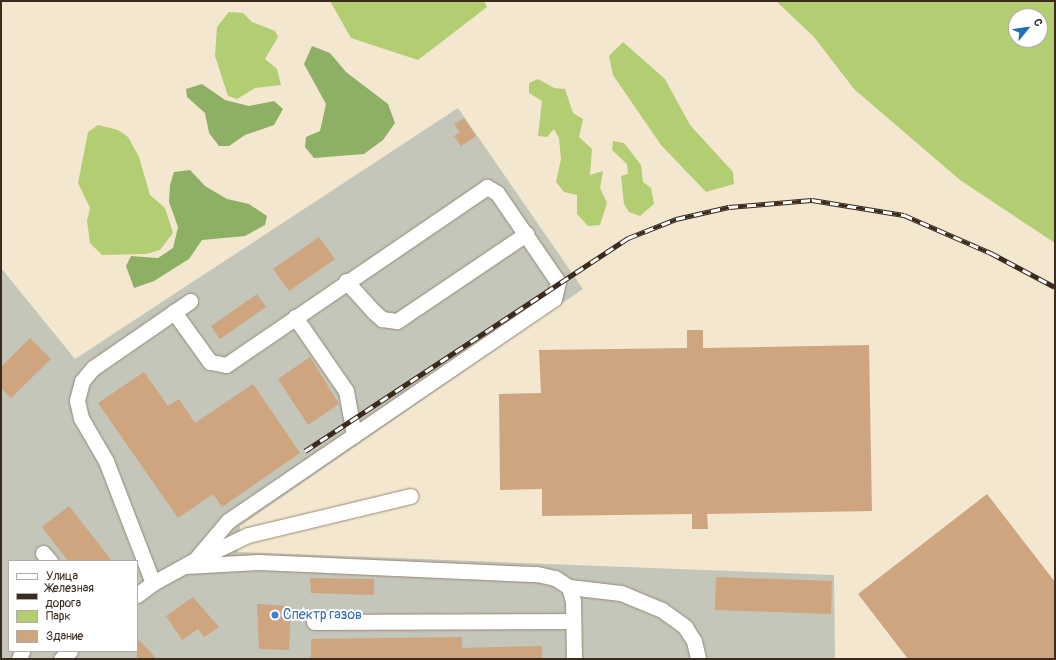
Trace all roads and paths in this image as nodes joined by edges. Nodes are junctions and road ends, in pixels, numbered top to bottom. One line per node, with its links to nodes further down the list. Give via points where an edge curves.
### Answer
1 (526, 234): 2 (lane, via 397,321 382,319); 2 (lane, via 497,192 493,188 481,188); 6 (lane, via 557,278 558,292 554,299)
2 (346, 281): 5 (lane)
3 (190, 301): 4 (lane)
4 (174, 312): 5 (lane, via 204,355 218,365 226,365); 9 (lane, via 92,368 82,381 77,400 81,418 106,461)
5 (295, 317): 6 (lane, via 346,391)
6 (354, 435): 8 (lane, via 228,521)
7 (410, 496): 8 (lane, via 248,535)
8 (189, 563): 9 (lane); 10 (lane, via 258,562 537,574 555,578)
9 (153, 583): 11 (lane)
10 (569, 587): 12 (lane); 17 (lane, via 621,593 662,610 685,627 694,641)
11 (138, 594)
12 (573, 620): 13 (lane); 16 (lane)
13 (314, 622)
14 (69, 652): 15 (lane)
15 (61, 659)
16 (574, 659)
17 (698, 659)

